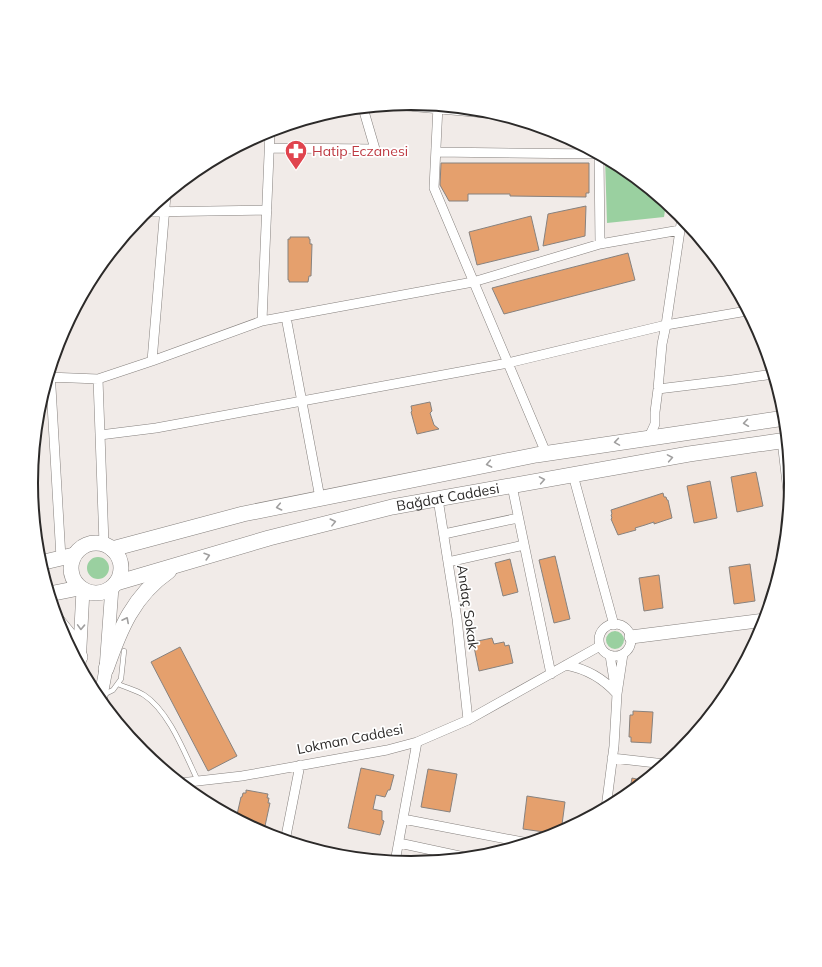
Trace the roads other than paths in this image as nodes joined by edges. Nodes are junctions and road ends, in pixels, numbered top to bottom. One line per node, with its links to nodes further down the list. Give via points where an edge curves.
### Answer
1 (438, 111): 5 (street)
2 (365, 114): 4 (street, via 375,149)
3 (270, 138): 4 (street)
4 (270, 148): 9 (street)
5 (436, 152): 6 (street); 15 (street, via 434,188)
6 (586, 154)
7 (598, 160): 14 (street)
8 (166, 203): 11 (street)
9 (267, 210): 11 (street); 18 (street)
10 (155, 212): 11 (street)
11 (165, 212): 20 (street)
12 (681, 226): 13 (street)
13 (680, 230): 14 (street); 19 (street)
14 (600, 244): 15 (street)
15 (473, 282): 17 (street); 21 (street)
16 (742, 312): 19 (street)
17 (286, 317): 18 (street); 27 (street)
18 (262, 321): 20 (street)
19 (666, 324): 21 (street); 26 (street)
20 (152, 361): 24 (street)
21 (508, 363): 27 (street); 32 (street)
22 (55, 375): 24 (street)
23 (767, 375): 26 (street)
24 (98, 379): 29 (street)
25 (50, 389): 41 (street)
26 (658, 389): 30 (street, via 655,424)
27 (302, 402): 29 (street, via 156,428); 35 (street)
28 (778, 419): 30 (main road, Bağdat Caddesi, one-way to 30)
29 (100, 435): 40 (street)
30 (649, 437): 32 (main road, Bağdat Caddesi, one-way to 32)
31 (782, 441): 33 (main road, Bağdat Caddesi, one-way to 31, via 689,454)
32 (546, 453): 35 (main road, Bağdat Caddesi, one-way to 35)
33 (573, 475): 34 (main road, Bağdat Caddesi, one-way to 33); 49 (street)
34 (512, 486): 36 (main road, Bağdat Caddesi); 37 (street)
35 (320, 498): 40 (main road, Bağdat Caddesi, one-way to 40)
36 (438, 499): 38 (street, Andaç Sokak); 44 (main road, Bağdat Caddesi, one-way to 36, via 330,522)
37 (518, 518): 38 (street); 39 (street)
38 (444, 534): 43 (street, Andaç Sokak)
39 (524, 545): 43 (street); 58 (street)
40 (108, 546): 41 (main road, via 87,544); 45 (main road, via 116,553 121,565 119,578)
41 (68, 557): 42 (main road); 46 (main road, via 71,576)
42 (46, 561)
43 (448, 562): 63 (street, Andaç Sokak)
44 (180, 564): 45 (main road, Bağdat Caddesi); 57 (main road, one-way to 44, via 132,608 154,582)
45 (114, 585): 46 (main road, via 101,593 88,593); 57 (street)
46 (81, 589): 47 (main road); 54 (street, one-way to 54)
47 (55, 593)
48 (758, 621): 50 (street)
49 (614, 625): 50 (street, via 625,628); 51 (street, via 608,626 601,633)
50 (631, 637): 53 (street, via 629,648)
51 (600, 646): 55 (street); 56 (street, Lokman Caddesi)
52 (124, 651): 59 (lane, via 122,676)
53 (623, 654): 55 (street); 61 (street)
54 (80, 655)
55 (610, 656): 61 (street)
56 (566, 665): 58 (street, Lokman Caddesi); 61 (street, via 592,673 606,682)
57 (106, 669): 60 (street)
58 (551, 674): 63 (street, Lokman Caddesi)
59 (118, 684): 62 (lane); 68 (lane, via 140,693 158,706)
60 (102, 692)
61 (617, 694): 65 (street)
62 (104, 696)
63 (468, 720): 64 (street, Lokman Caddesi)
64 (418, 742): 67 (street, Lokman Caddesi); 71 (street)
65 (612, 758): 66 (street); 70 (street)
66 (658, 763)
67 (300, 765): 68 (street, Lokman Caddesi); 72 (street)
68 (198, 781): 69 (street, Lokman Caddesi)
69 (188, 782)
70 (607, 801)
71 (404, 819): 73 (street); 74 (street)
72 (286, 835)
73 (518, 841)
74 (399, 843): 75 (street); 76 (street)
75 (451, 854)
76 (396, 856)

